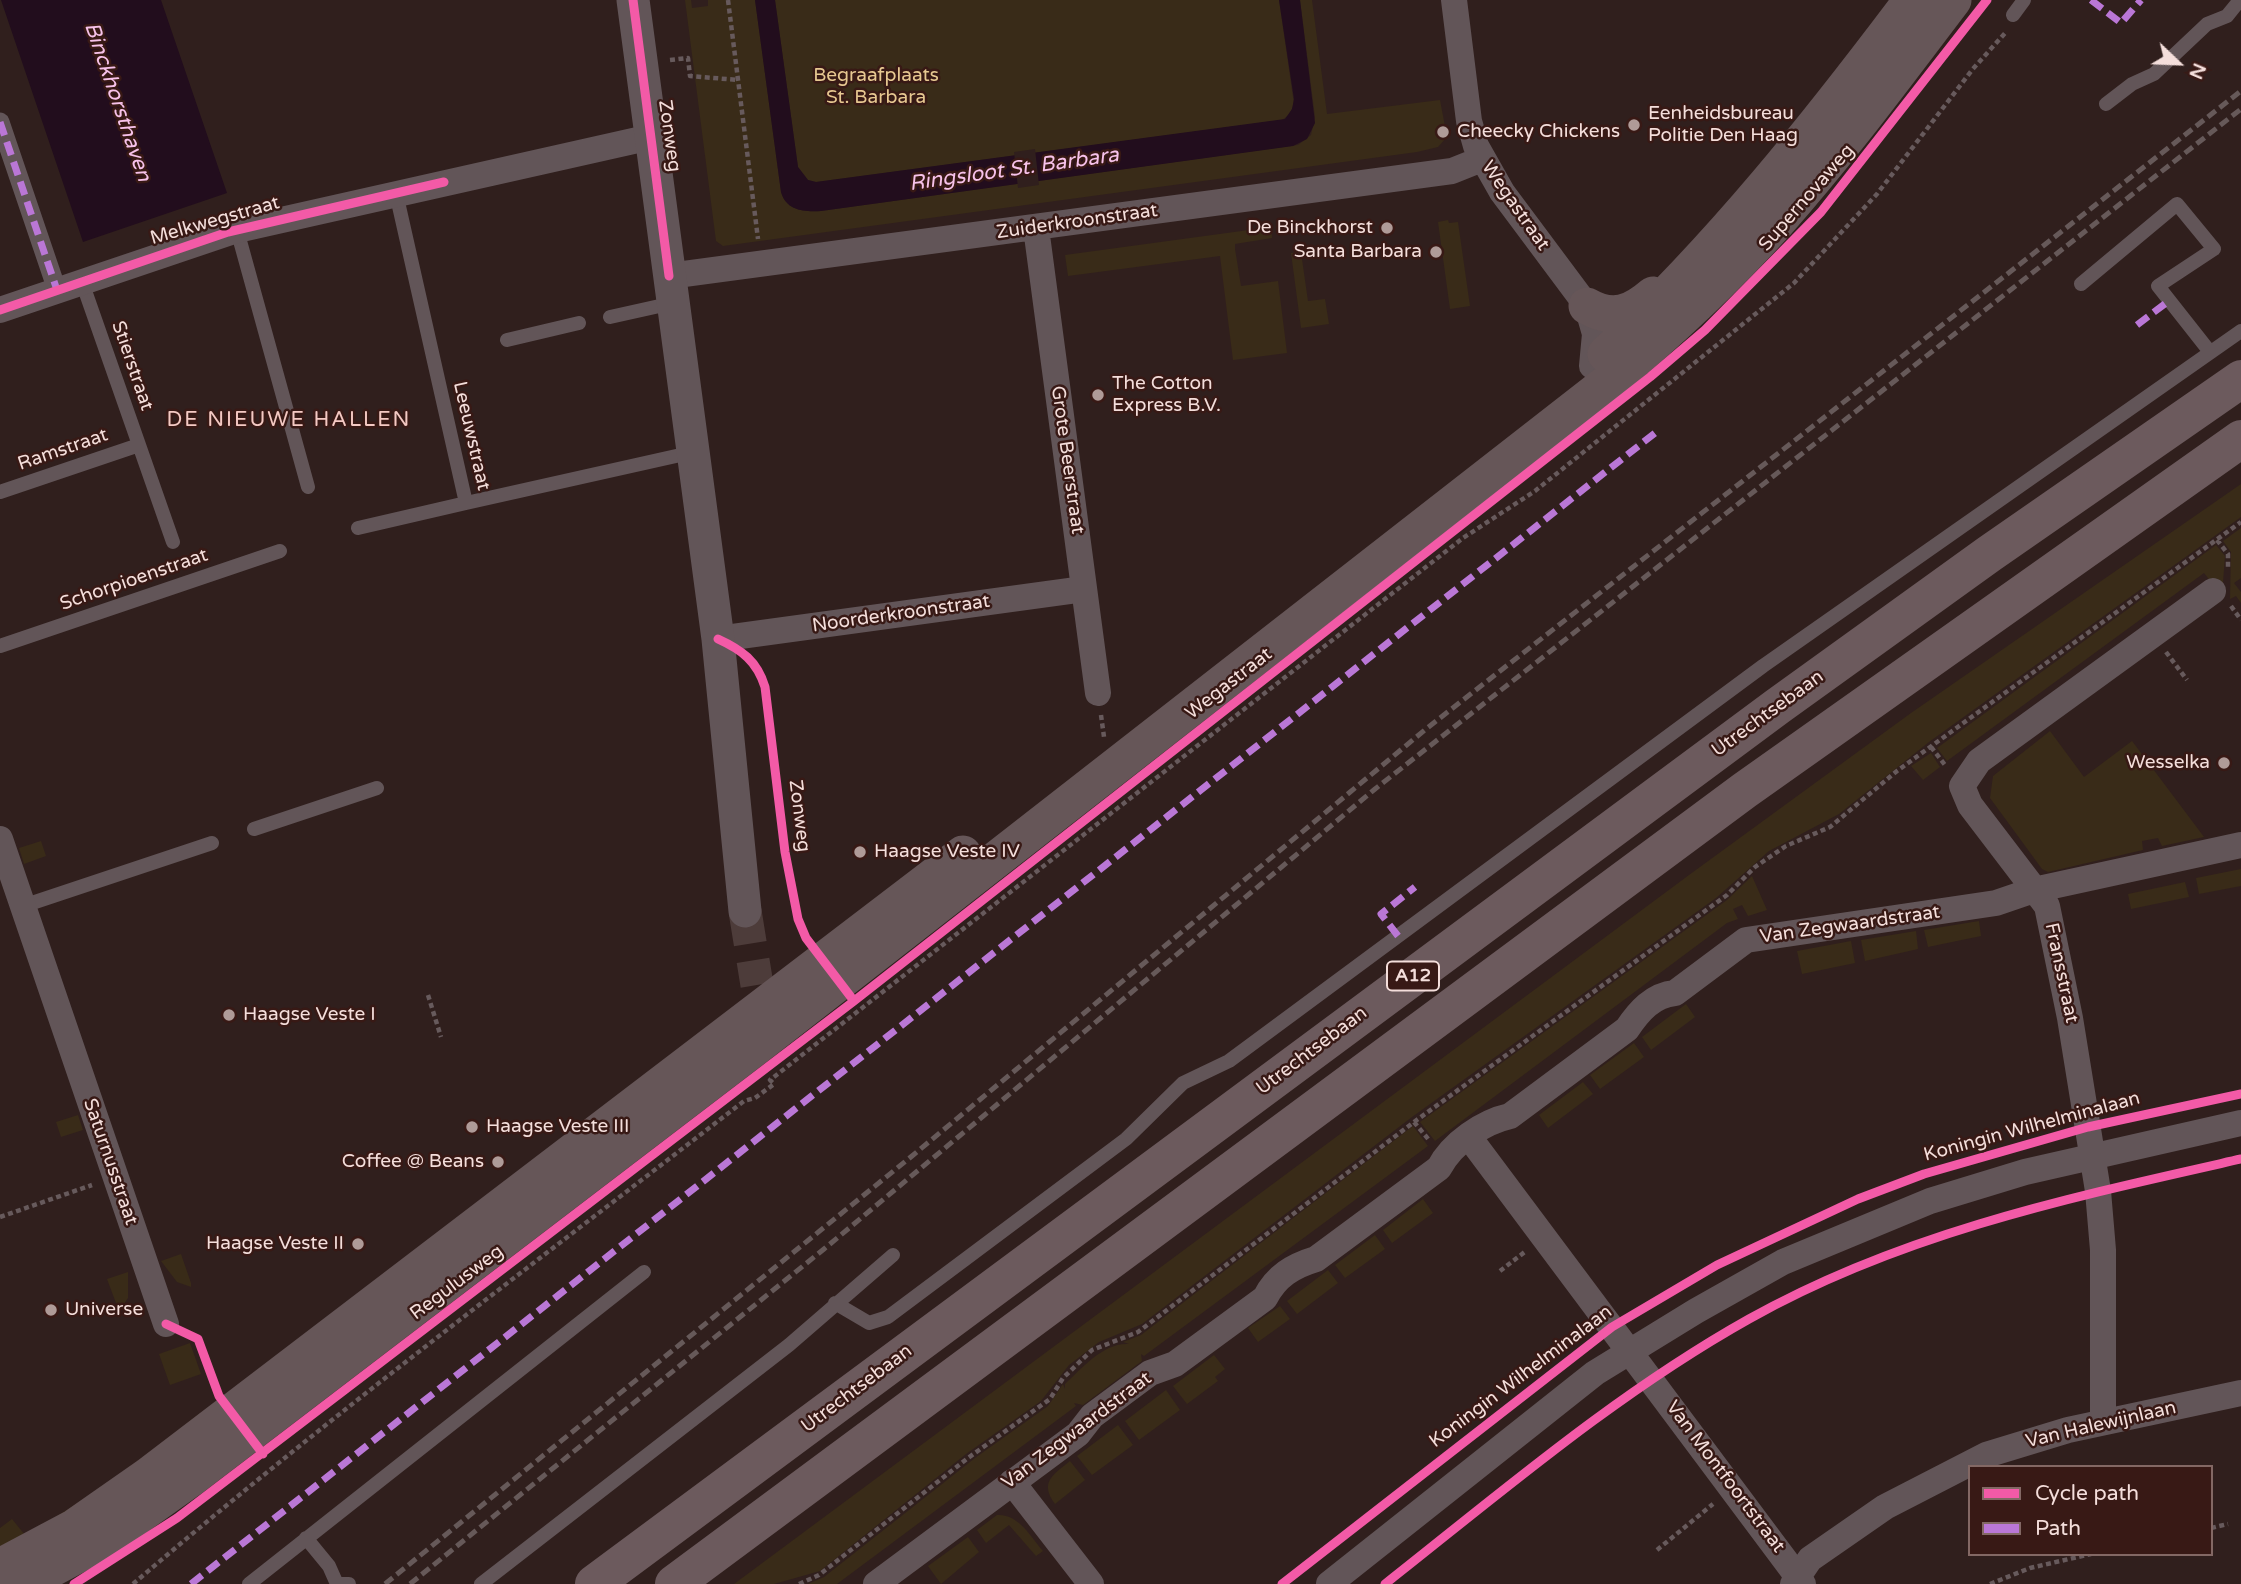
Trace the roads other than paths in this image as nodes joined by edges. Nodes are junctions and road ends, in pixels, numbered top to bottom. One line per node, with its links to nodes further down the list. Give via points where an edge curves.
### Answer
1 (633, 0): 10 (street, Zonweg)
2 (1454, 0): 11 (street, Wegastraat, via 1469,121)
3 (1912, 0): 17 (main road, Supernovaweg, via 1798,149)
4 (1953, 0): 27 (main road, Supernovaweg, via 1776,223 1699,301)
5 (2024, 0): 7 (lane)
6 (2239, 0): 8 (lane, via 2227,16 2202,28 2154,74)
7 (2013, 15)
8 (2106, 104)
9 (0, 122): 19 (street)
10 (651, 137): 12 (street, Melkwegstraat); 18 (street, Zonweg)
11 (1482, 159): 13 (street, Zuiderkroonstraat, via 1452,171); 20 (street, Wegastraat)
12 (397, 193): 14 (street, Melkwegstraat); 34 (lane, Leeuwstraat)
13 (1035, 228): 18 (street, Zuiderkroonstraat, via 761,264); 38 (street, Grote Beerstraat)
14 (237, 230): 15 (street, Melkwegstraat); 32 (lane)
15 (82, 282): 19 (street, Melkwegstraat); 30 (lane, Stierstraat)
16 (2081, 284): 26 (lane, via 2177,204 2214,249 2158,286)
17 (1674, 288): 20 (main road, via 1658,290 1618,315); 27 (main road, Supernovaweg)
18 (671, 289): 22 (lane); 31 (street, Zonweg)
19 (57, 290): 21 (street, Melkwegstraat)
20 (1587, 306): 27 (street, Wegastraat)
21 (0, 310)
22 (610, 317)
23 (579, 323): 25 (lane)
24 (2241, 331): 26 (lane)
25 (507, 340)
26 (2210, 352): 57 (lane, via 1763,666 1229,1061 1183,1083 1126,1139 888,1317 869,1323)
27 (1602, 373): 51 (main road, Wegastraat, via 1105,746)
28 (2241, 379): 71 (highway, Utrechtsebaan / A12, via 1746,730)
29 (2241, 439): 72 (highway, A12, via 1745,790)
30 (139, 445): 33 (lane, Ramstraat); 36 (lane, Stierstraat)
31 (694, 452): 34 (lane, Leeuwstraat); 40 (street, Zonweg)
32 (308, 487)
33 (0, 492)
34 (466, 503): 35 (lane)
35 (358, 528)
36 (173, 542)
37 (280, 551): 41 (lane, Schorpioenstraat)
38 (1084, 589): 40 (street, Noorderkroonstraat); 42 (street, Grote Beerstraat)
39 (2213, 591): 48 (street, Fransstraat, via 1979,761 1962,786 1970,805)
40 (718, 639): 50 (street, Zonweg)
41 (0, 646)
42 (1098, 693)
43 (377, 788): 44 (lane)
44 (254, 829)
45 (0, 839): 49 (street, Saturnusstraat)
46 (212, 843): 49 (lane)
47 (2241, 845): 48 (street, Van Zegwaardstraat)
48 (2035, 890): 53 (street, Van Zegwaardstraat, via 1996,903 1746,940 1675,993 1662,995 1639,1012 1627,1029 1510,1116 1490,1120); 54 (street, Fransstraat, via 2047,906)
49 (23, 906): 58 (street, Saturnusstraat)
50 (745, 911)
51 (774, 1016): 64 (main road, Regulusweg, via 166,1463 75,1527); 66 (main road, Regulusweg, via 180,1486 103,1541)
52 (2241, 1123): 54 (street)
53 (1469, 1137): 59 (street, Van Montfoortstraat); 62 (street, Van Zegwaardstraat, via 1446,1154 1439,1168 1316,1259 1296,1265 1273,1282 1265,1297 1175,1364 1150,1373)
54 (2092, 1155): 59 (street, via 1930,1200 1846,1234 1783,1262); 61 (street, Fransstraat, via 2103,1250)
55 (893, 1255): 57 (lane)
56 (644, 1272): 63 (lane)
57 (835, 1303): 70 (lane, via 704,1413)
58 (166, 1324)
59 (1630, 1350): 65 (street, Van Montfoortstraat); 75 (street)
60 (2241, 1393): 61 (street, Van Halewijnlaan)
61 (2104, 1422): 65 (street, Van Halewijnlaan, via 2026,1441 1925,1484 1810,1559)
62 (1012, 1482): 73 (street, Van Zegwaardstraat); 74 (street)
63 (306, 1538): 67 (lane); 68 (lane, via 330,1566)
64 (0, 1567)
65 (1798, 1581)
66 (23, 1584)
67 (249, 1584)
68 (337, 1584): 69 (lane)
69 (349, 1584)
70 (481, 1584)
71 (594, 1584)
72 (674, 1584)
73 (876, 1584)
74 (1091, 1584)
75 (1329, 1584)

